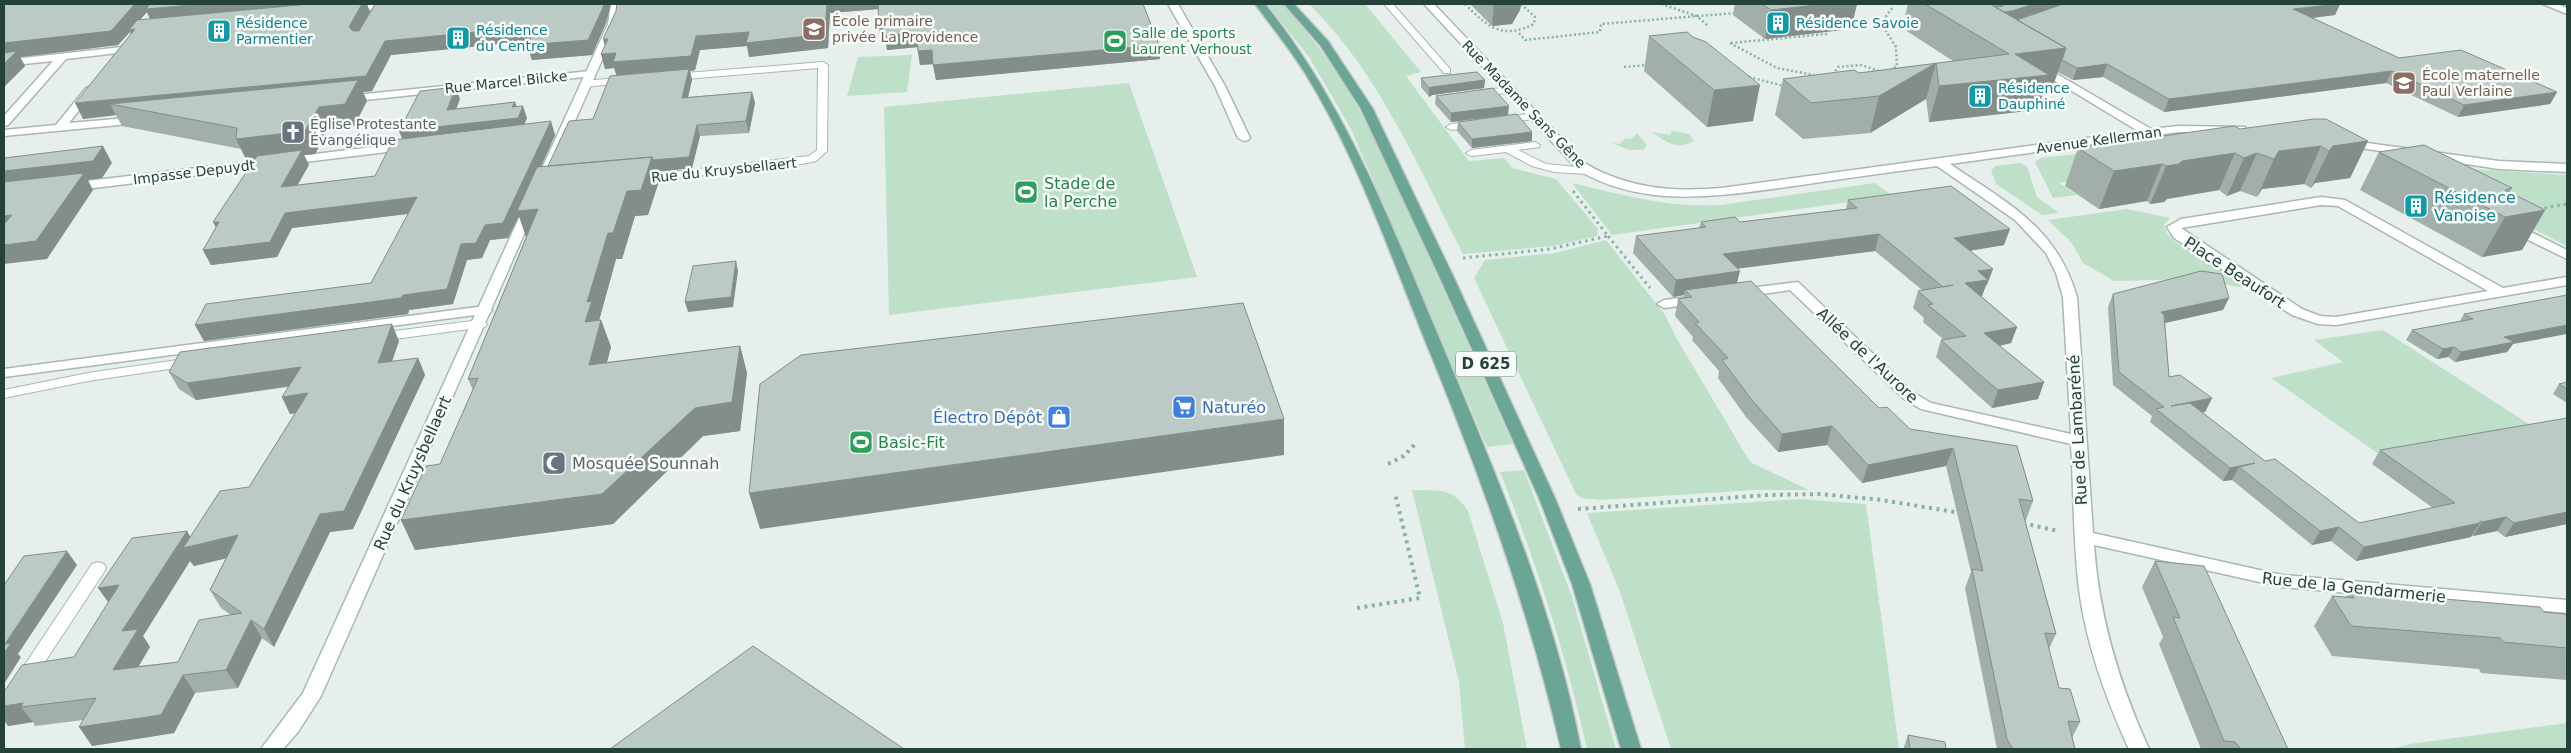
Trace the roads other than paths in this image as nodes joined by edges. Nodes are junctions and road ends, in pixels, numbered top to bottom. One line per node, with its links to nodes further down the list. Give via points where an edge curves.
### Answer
1 (407, 4): 9 (street, via 377,10)
2 (616, 4): 17 (street, Rue du Kruysbellaert, via 613,24)
3 (1173, 4): 31 (street, via 1220,86)
4 (1260, 4): 62 (main road, D 625, via 1302,58 1329,101 1414,296 1487,471 1517,553 1547,648)
5 (1289, 4): 63 (main road, D 625, via 1324,43 1367,109 1447,278 1540,482 1581,584)
6 (1388, 4): 15 (lane)
7 (1429, 4): 20 (street, Rue Madame Sans Gêne)
8 (2548, 4): 10 (street)
9 (341, 10)
10 (2567, 11)
11 (62, 57): 13 (street); 14 (street, via 125,47); 25 (street)
12 (2031, 62): 30 (street)
13 (4, 63)
14 (110, 66)
15 (1447, 71)
16 (666, 77): 42 (lane, Rue du Kruysbellaert, via 823,65 822,151 812,158 791,163)
17 (588, 79): 18 (lane); 22 (street, Rue Marcel Bilcke); 52 (street, Rue du Kruysbellaert, via 559,130 541,191)
18 (637, 79)
19 (97, 81): 27 (street)
20 (1509, 90): 21 (lane); 23 (street, Rue Madame Sans Gêne)
21 (1471, 95)
22 (332, 100)
23 (1534, 116): 26 (lane); 41 (street, Rue Madame Sans Gêne)
24 (153, 118): 27 (street)
25 (4, 123)
26 (1451, 127)
27 (59, 128): 29 (street)
28 (2253, 130): 30 (street, Avenue Kellerman, via 2197,127)
29 (4, 133)
30 (2149, 133): 38 (street, Avenue Kellerman)
31 (1244, 138)
32 (2334, 141): 36 (street)
33 (420, 146): 44 (street, Impasse Depuydt)
34 (1535, 146): 35 (lane)
35 (1508, 148): 37 (lane); 41 (lane, via 1529,163)
36 (2412, 152): 39 (street); 40 (street, via 2511,166)
37 (1472, 153)
38 (1939, 162): 43 (street, Avenue Kellerman, via 1706,193 1675,194); 56 (street, Rue de Lambaréné, via 2023,220 2057,260 2070,297)
39 (2420, 166)
40 (2567, 168)
41 (1587, 171): 43 (street, Rue Madame Sans Gêne)
42 (627, 180)
43 (1631, 186)
44 (53, 189)
45 (2501, 221): 46 (street)
46 (2567, 255)
47 (2567, 281): 48 (street, Place Beaufort)
48 (2502, 292): 48 (street, Place Beaufort, via 2343,320 2318,320 2289,307 2179,235 2173,227 2181,223 2327,200 2348,205)
49 (1729, 295): 56 (street, Allée de l'Aurore, via 1793,285 1918,402 1954,414)
50 (1710, 298): 51 (street)
51 (1664, 304)
52 (486, 310): 53 (street, Rue du Kruysbellaert); 54 (street)
53 (480, 324): 55 (lane, via 184,362); 61 (street, Rue du Kruysbellaert, via 311,696)
54 (4, 373)
55 (4, 394)
56 (2078, 441): 57 (street, Rue de Lambaréné)
57 (2084, 538): 59 (street, Rue de la Gendarmerie, via 2282,582); 64 (street, Rue de Lambaréné, via 2088,588 2096,627 2118,698)
58 (98, 568): 60 (lane)
59 (2567, 607)
60 (4, 710)
61 (271, 749)
62 (1572, 749)
63 (1631, 749)
64 (2139, 749)

